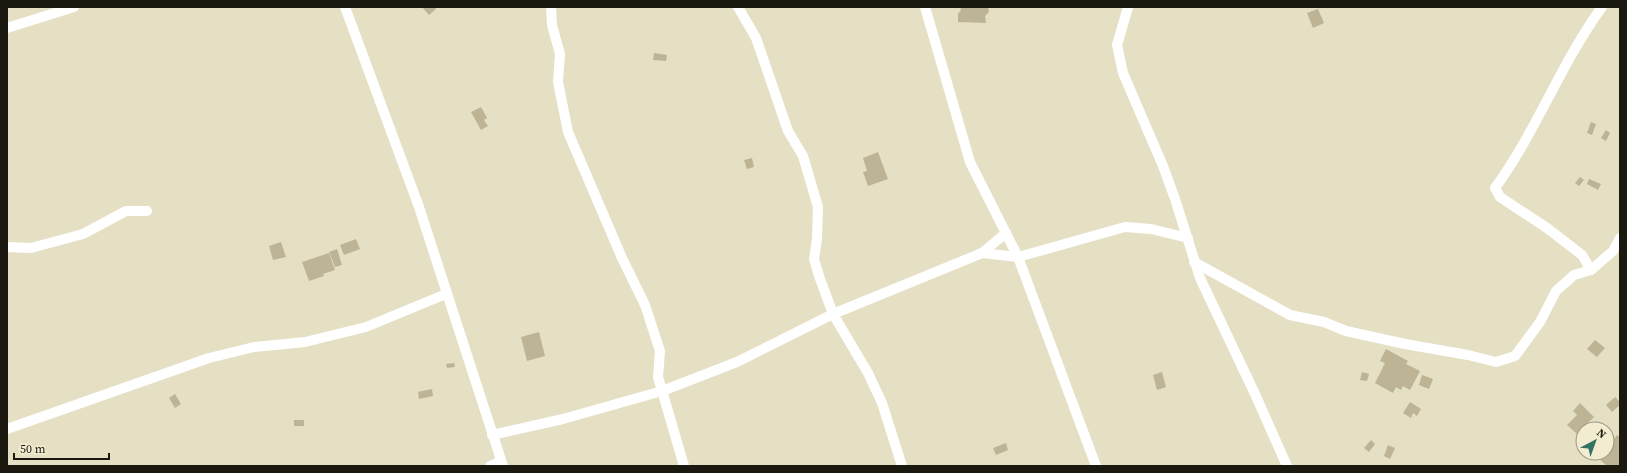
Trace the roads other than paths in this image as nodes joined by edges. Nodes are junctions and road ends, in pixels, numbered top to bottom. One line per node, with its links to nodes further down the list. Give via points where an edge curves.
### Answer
1 (74, 7): 8 (street)
2 (345, 7): 18 (street, via 418,208)
3 (551, 7): 20 (street, via 552,25 560,54 558,82 568,132 645,305 660,351 658,377)
4 (738, 7): 19 (street, via 756,38 788,131 803,156 818,207 814,259)
5 (925, 7): 10 (street, via 970,162)
6 (1128, 7): 11 (street, via 1117,45 1124,73 1163,166)
7 (1602, 7): 17 (street, via 1566,66 1511,167 1495,188 1500,197 1582,255)
8 (7, 28)
9 (147, 211): 13 (street, via 126,211 83,234 31,248)
10 (1006, 233): 14 (street); 15 (street)
11 (1188, 238): 15 (street, via 1151,229 1125,227); 16 (street)
12 (1620, 238): 17 (street, via 1613,251)
13 (7, 247)
14 (982, 253): 15 (street); 19 (street)
15 (1018, 257): 27 (street)
16 (1194, 262): 17 (street, via 1290,315 1324,322 1346,331 1496,362 1515,356 1540,322 1556,291 1574,275); 28 (street)
17 (1591, 270)
18 (446, 294): 21 (street, via 366,327 305,342 254,347 209,358); 22 (street)
19 (833, 314): 20 (street, via 737,362); 26 (street, via 868,373 882,403)
20 (662, 391): 22 (street, via 563,419); 25 (street)
21 (7, 429)
22 (492, 435): 23 (street)
23 (502, 463): 24 (street)
24 (490, 466)
25 (684, 466)
26 (902, 466)
27 (1096, 466)
28 (1287, 466)

